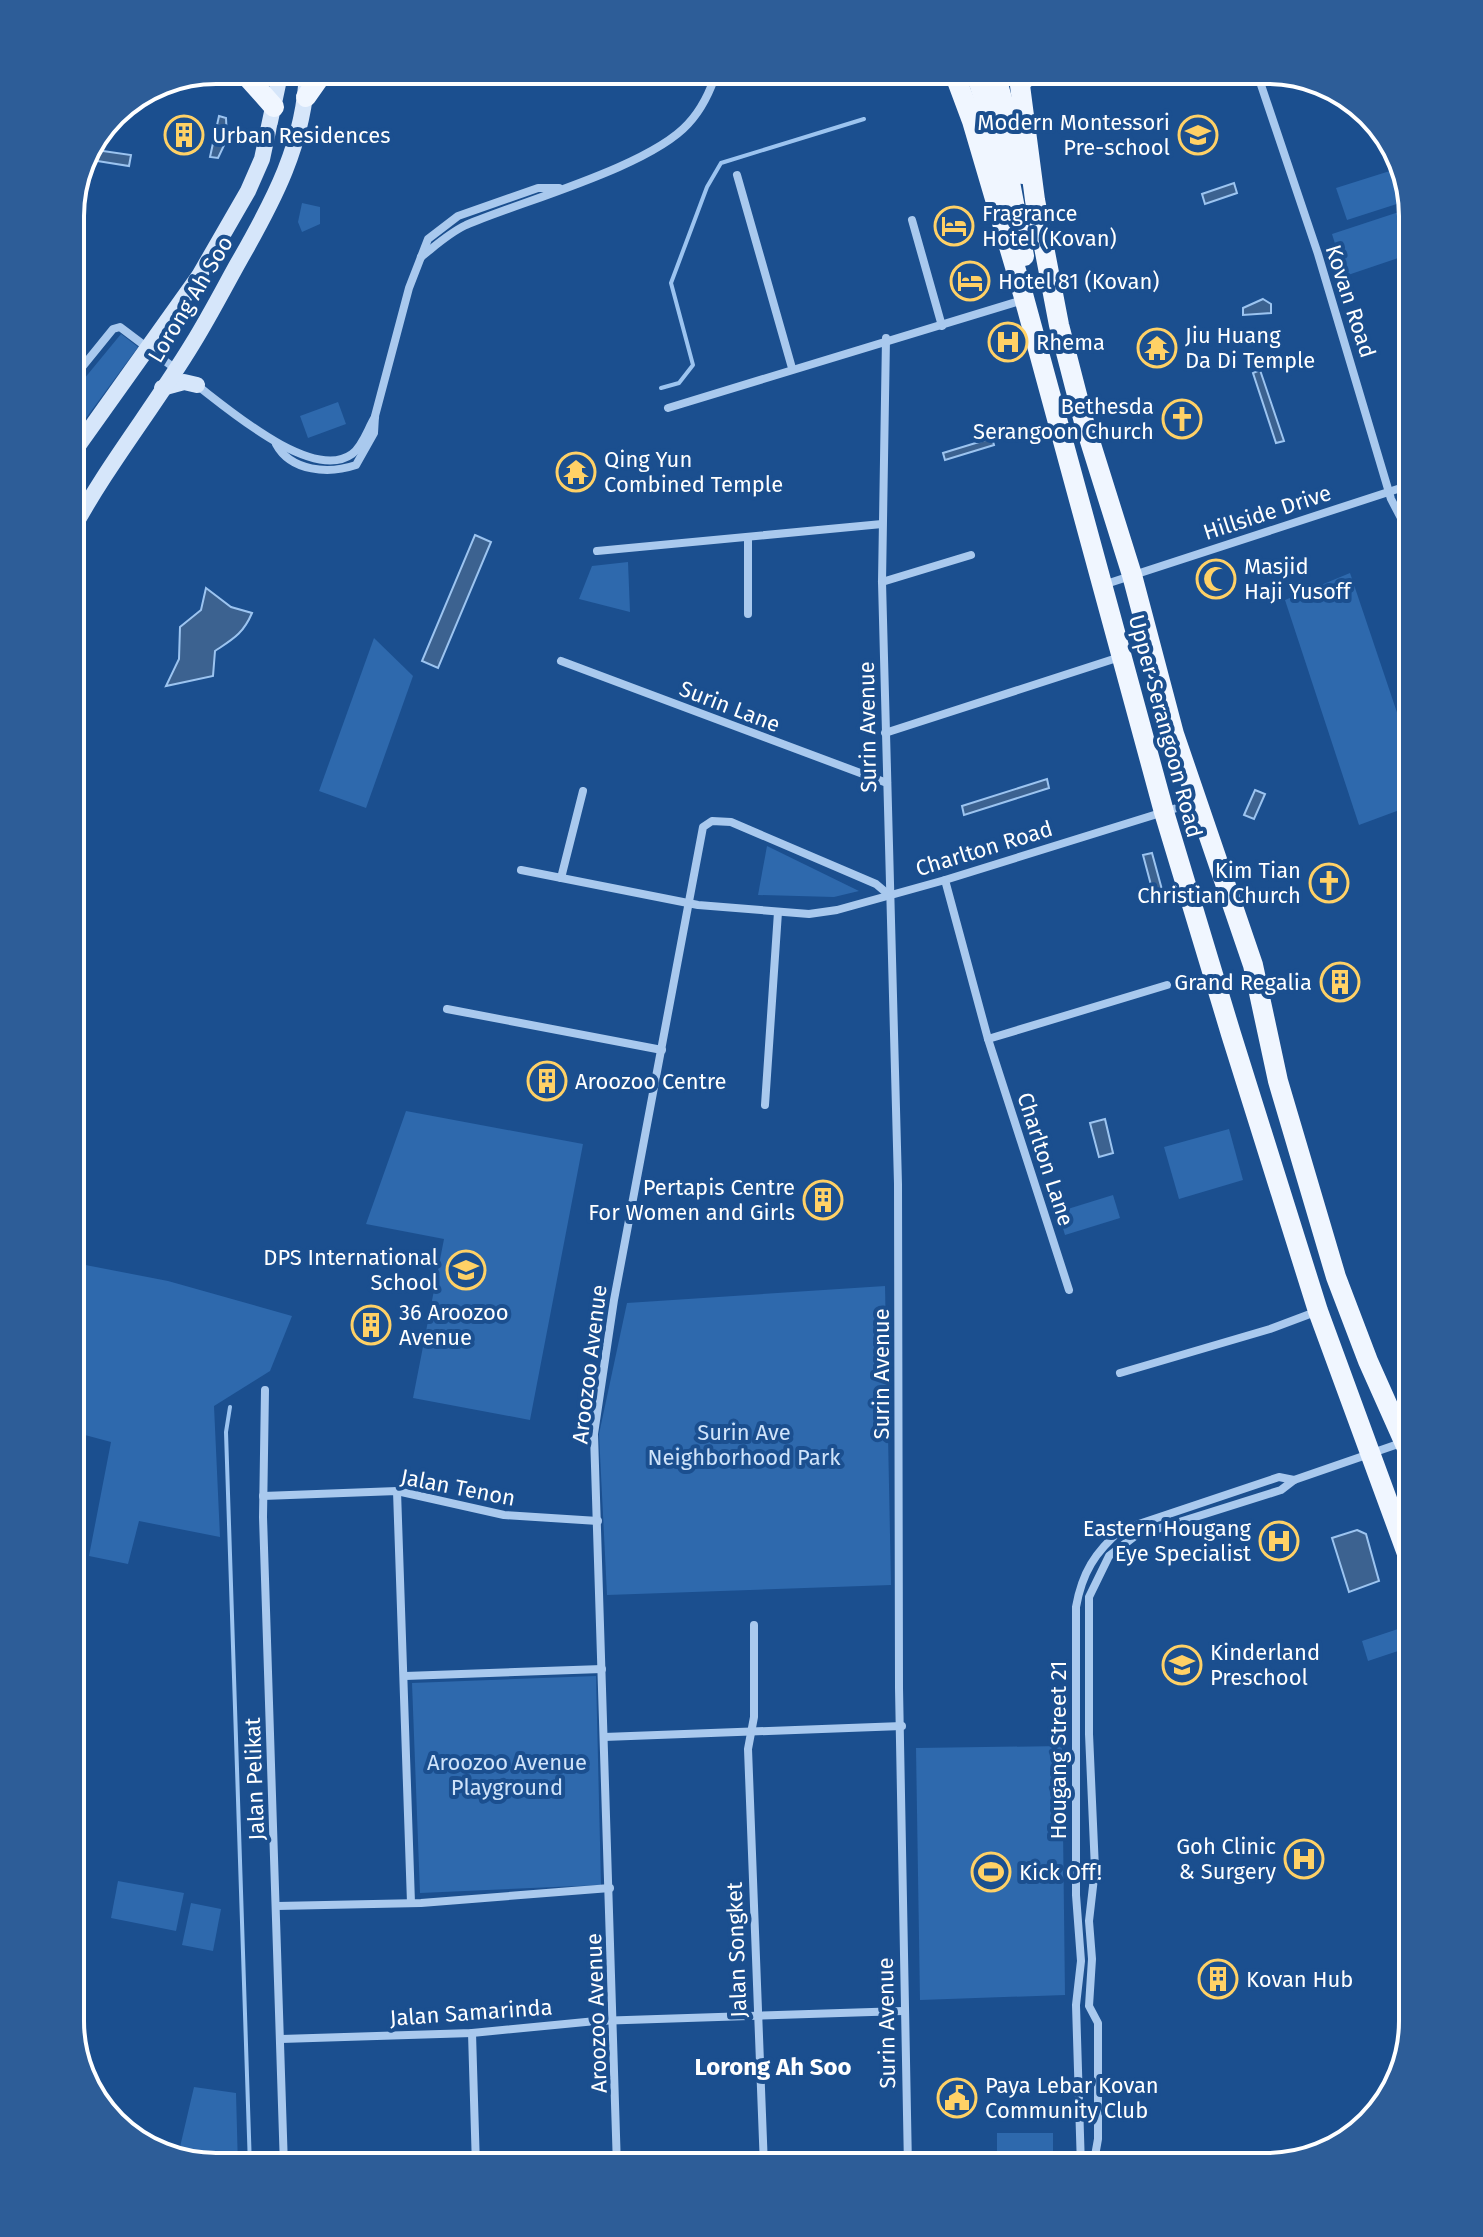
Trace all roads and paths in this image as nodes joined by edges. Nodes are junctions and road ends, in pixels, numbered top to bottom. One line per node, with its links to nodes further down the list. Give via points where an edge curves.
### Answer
1 (253, 84): 12 (main road)
2 (278, 84): 12 (main road, Lorong Ah Soo)
3 (306, 84): 11 (main road, Lorong Ah Soo)
4 (315, 84): 11 (main road)
5 (713, 84): 24 (street, via 687,126 656,149 559,188 538,188 458,216 428,239 375,416 357,449 337,461 276,444)
6 (958, 84): 16 (main road, Upper Serangoon Road)
7 (979, 84): 23 (main road, via 1010,182)
8 (998, 84): 14 (main road, via 1022,173)
9 (1020, 84): 14 (main road, Upper Serangoon Road)
10 (1261, 84): 29 (street, Kovan Road)
11 (306, 97): 22 (main road, Lorong Ah Soo, via 275,196)
12 (274, 107): 19 (main road, Lorong Ah Soo, via 248,191 199,276)
13 (737, 175): 21 (street)
14 (1035, 200): 36 (main road, Upper Serangoon Road, via 1075,388)
15 (912, 220): 17 (street)
16 (1024, 297): 17 (street); 23 (main road, Upper Serangoon Road)
17 (941, 324): 18 (street)
18 (884, 341): 21 (street); 32 (street, Surin Avenue)
19 (148, 346): 20 (street, Lorong Ah Soo, via 120,327 113,329); 22 (street); 27 (main road, Lorong Ah Soo)
20 (84, 365)
21 (792, 368): 26 (street)
22 (175, 369): 24 (street); 25 (main road, Lorong Ah Soo)
23 (1043, 370): 38 (main road, Upper Serangoon Road)
24 (197, 385): 25 (main road, via 180,382)
25 (162, 388): 30 (main road, Lorong Ah Soo)
26 (668, 408)
27 (84, 437)
28 (1399, 489): 29 (street, Hillside Drive)
29 (1389, 492): 31 (street, Kovan Road); 36 (street, Hillside Drive)
30 (84, 508)
31 (1399, 512)
32 (882, 524): 33 (street); 37 (street, Surin Avenue)
33 (748, 538): 34 (street); 39 (street)
34 (597, 551)
35 (971, 555): 37 (street)
36 (1132, 575): 38 (street, Hillside Drive); 45 (main road, Upper Serangoon Road)
37 (882, 582): 42 (street, Surin Avenue)
38 (1103, 585): 40 (main road, Upper Serangoon Road)
39 (748, 614)
40 (1123, 656): 42 (street); 46 (main road, Upper Serangoon Road)
41 (561, 661): 43 (street, Surin Lane)
42 (885, 733): 43 (street, Surin Avenue)
43 (887, 783): 50 (street, Surin Avenue)
44 (583, 791): 48 (street)
45 (1197, 802): 46 (street, Charlton Road); 62 (main road, Upper Serangoon Road, via 1253,965 1278,1081 1336,1277)
46 (1164, 812): 49 (street, Charlton Road); 59 (main road, Upper Serangoon Road)
47 (521, 870): 48 (street, Charlton Road)
48 (561, 878): 51 (street, Charlton Road)
49 (945, 880): 50 (street, Charlton Road); 55 (street, Charlton Lane)
50 (890, 895): 51 (street, Aroozoo Avenue, via 876,884 718,820 703,827); 52 (street, Charlton Road, via 837,910); 73 (street, Surin Avenue, via 899,1212)
51 (689, 903): 52 (street, Charlton Road); 56 (street, Aroozoo Avenue)
52 (778, 912): 57 (street)
53 (1167, 985): 55 (street)
54 (447, 1009): 56 (street)
55 (988, 1039): 58 (street, Charlton Lane)
56 (662, 1050): 68 (street, Aroozoo Avenue, via 594,1434)
57 (765, 1105)
58 (1069, 1290)
59 (1318, 1311): 60 (street); 64 (main road, Upper Serangoon Road)
60 (1120, 1373)
61 (265, 1390): 67 (street, Jalan Pelikat)
62 (1399, 1431)
63 (1399, 1444): 64 (street, Hougang Street 21)
64 (1371, 1454): 65 (street, Hougang Street 21); 69 (main road, Upper Serangoon Road)
65 (1294, 1480): 89 (street, Hougang Street 21, via 1279,1477 1121,1530 1100,1548 1079,1588 1076,1895 1081,1961 1076,2005); 90 (street, Hougang Street 21, via 1281,1490 1135,1536 1109,1556 1089,1597 1095,1869 1089,2006 1098,2023)
66 (397, 1491): 67 (street, Jalan Tenon); 68 (street, Jalan Tenon, via 504,1515); 72 (street)
67 (263, 1496): 78 (street, Jalan Pelikat)
68 (598, 1521): 71 (street, Aroozoo Avenue)
69 (1399, 1531)
70 (754, 1625): 74 (street, Jalan Songket)
71 (602, 1669): 72 (street); 75 (street, Aroozoo Avenue)
72 (405, 1676): 77 (street)
73 (902, 1726): 74 (street); 79 (street, Surin Avenue)
74 (751, 1731): 75 (street); 80 (street, Jalan Songket)
75 (604, 1737): 76 (street, Aroozoo Avenue)
76 (610, 1888): 77 (street); 81 (street, Aroozoo Avenue)
77 (411, 1903): 78 (street)
78 (277, 1906): 83 (street, Jalan Pelikat)
79 (903, 2011): 80 (street, Jalan Samarinda); 88 (street, Surin Avenue)
80 (756, 2015): 81 (street, Jalan Samarinda); 87 (street, Jalan Songket)
81 (613, 2020): 82 (street, Jalan Samarinda); 86 (street, Aroozoo Avenue)
82 (472, 2033): 83 (street, Jalan Samarinda); 85 (street)
83 (281, 2039): 84 (street, Jalan Pelikat)
84 (284, 2153)
85 (476, 2153)
86 (617, 2153)
87 (763, 2153)
88 (908, 2153)
89 (1081, 2153)
90 (1096, 2153)

